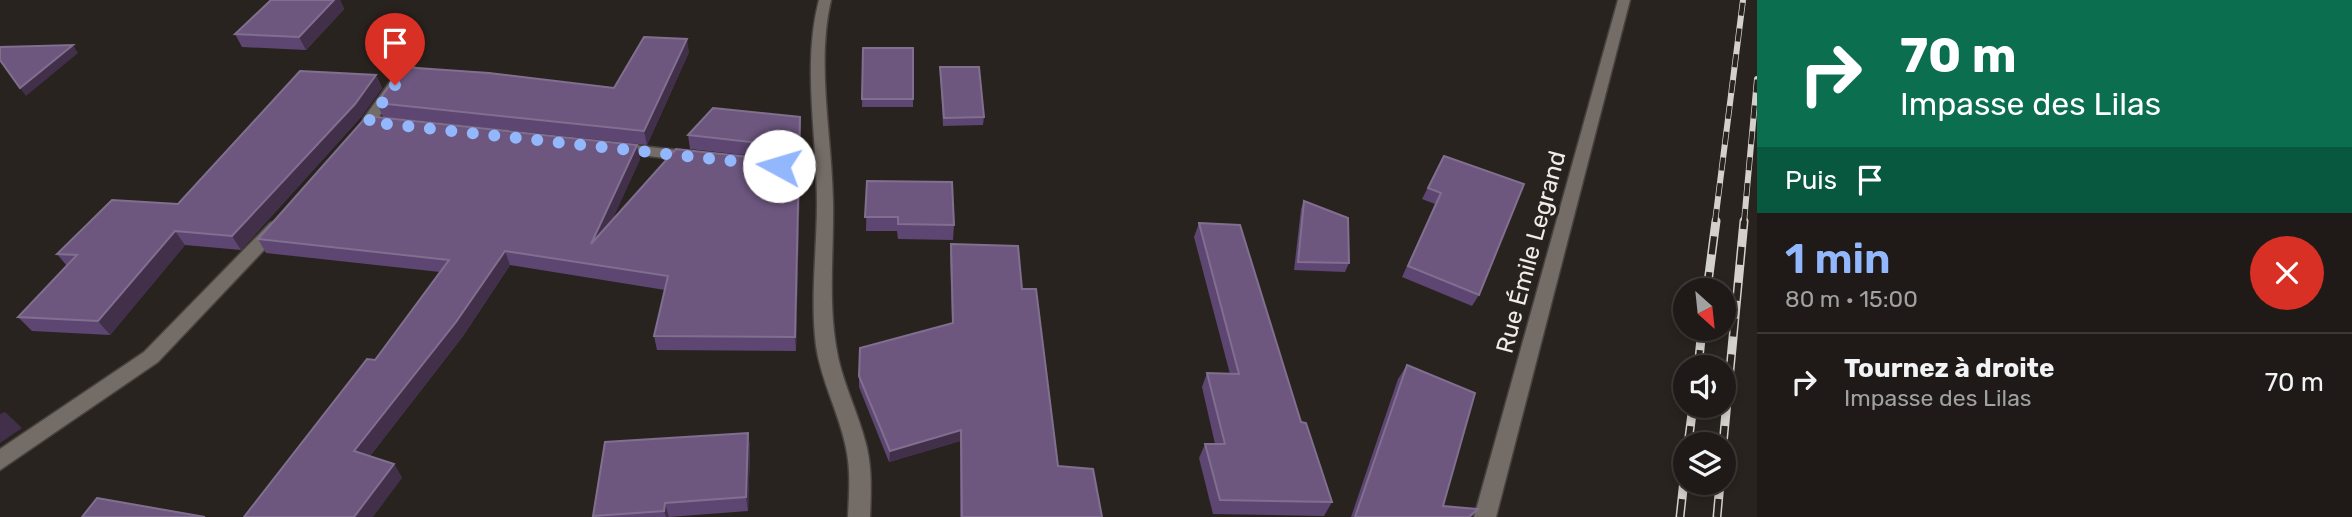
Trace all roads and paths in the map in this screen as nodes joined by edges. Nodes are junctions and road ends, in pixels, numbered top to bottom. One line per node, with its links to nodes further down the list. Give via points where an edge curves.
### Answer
1 (825, 0): 9 (street, via 821,48 822,293 826,347 855,440 861,477)
2 (1624, 0): 10 (street, Rue Émile Legrand)
3 (408, 67): 4 (street, via 363,127)
4 (395, 125)
5 (601, 147): 6 (street)
6 (710, 159)
7 (287, 214): 8 (street, via 150,357)
8 (0, 461)
9 (859, 517)
10 (1485, 517)

